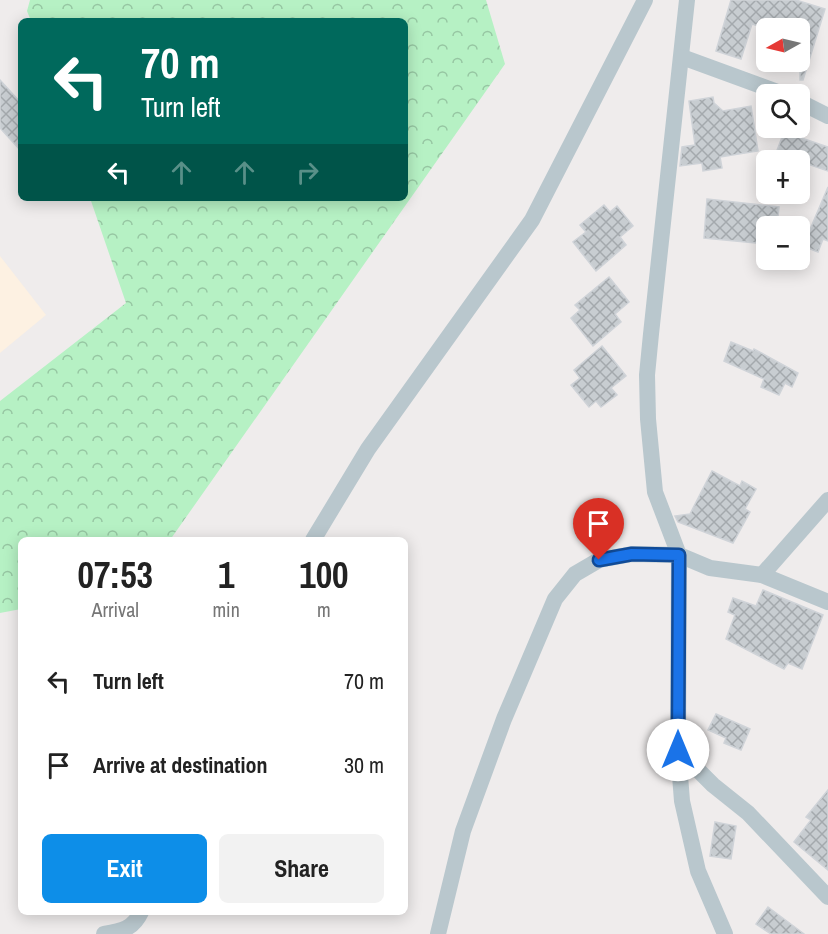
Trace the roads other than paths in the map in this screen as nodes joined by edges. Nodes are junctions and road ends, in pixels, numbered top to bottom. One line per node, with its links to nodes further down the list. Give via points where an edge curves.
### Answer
1 (645, 0): 8 (street, via 532,220 368,450)
2 (687, 0): 3 (street)
3 (682, 57): 4 (street); 9 (street, via 647,375 655,492)
4 (756, 84)
5 (810, 107): 6 (street)
6 (828, 116)
7 (828, 500): 10 (street)
8 (315, 537)
9 (679, 555): 10 (street, via 710,568); 12 (street); 16 (street, via 632,554 599,560 575,574 555,599 504,719 463,831)
10 (762, 575): 11 (street)
11 (828, 602)
12 (678, 750): 13 (street, via 748,813); 17 (street, via 688,836 698,871)
13 (828, 897)
14 (139, 915): 15 (street, via 126,930)
15 (104, 934)
16 (438, 934)
17 (725, 934)

